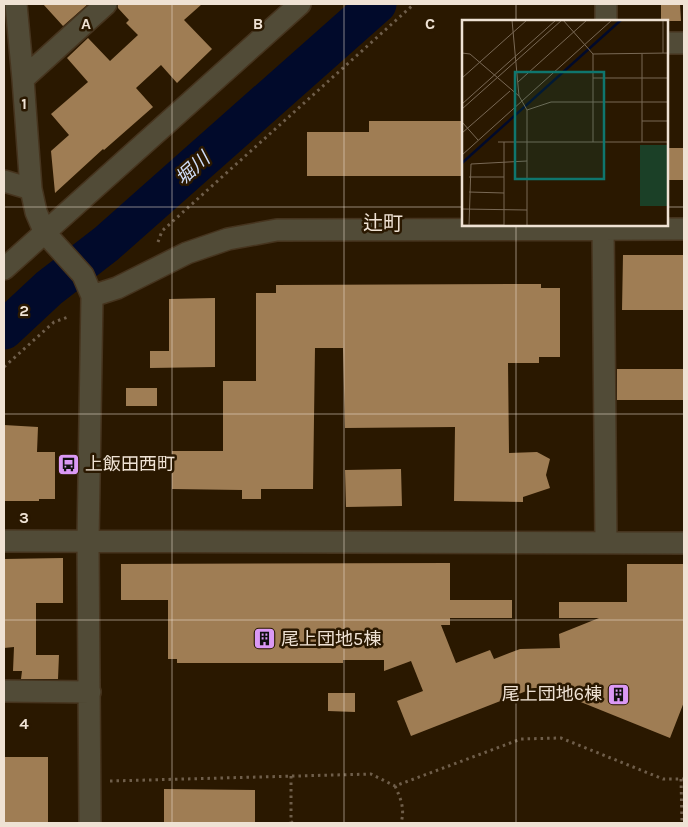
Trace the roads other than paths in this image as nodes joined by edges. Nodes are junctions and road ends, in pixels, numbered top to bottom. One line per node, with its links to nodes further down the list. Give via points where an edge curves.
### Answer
1 (16, 4): 8 (street)
2 (106, 4): 8 (street)
3 (300, 4): 13 (street)
4 (606, 4): 5 (street)
5 (606, 20)
6 (668, 43): 7 (street)
7 (684, 43)
8 (23, 79): 10 (street)
9 (4, 181): 10 (street)
10 (31, 189): 13 (street, via 36,212)
11 (603, 227): 12 (street); 15 (street, via 277,230 228,238); 18 (street)
12 (684, 229)
13 (51, 239): 14 (street); 15 (street, via 83,275)
14 (4, 269)
15 (92, 296): 17 (street)
16 (4, 541): 17 (street)
17 (88, 541): 18 (street); 21 (street)
18 (606, 543): 19 (street)
19 (684, 543)
20 (4, 691): 21 (street)
21 (90, 692): 22 (street)
22 (90, 823)

